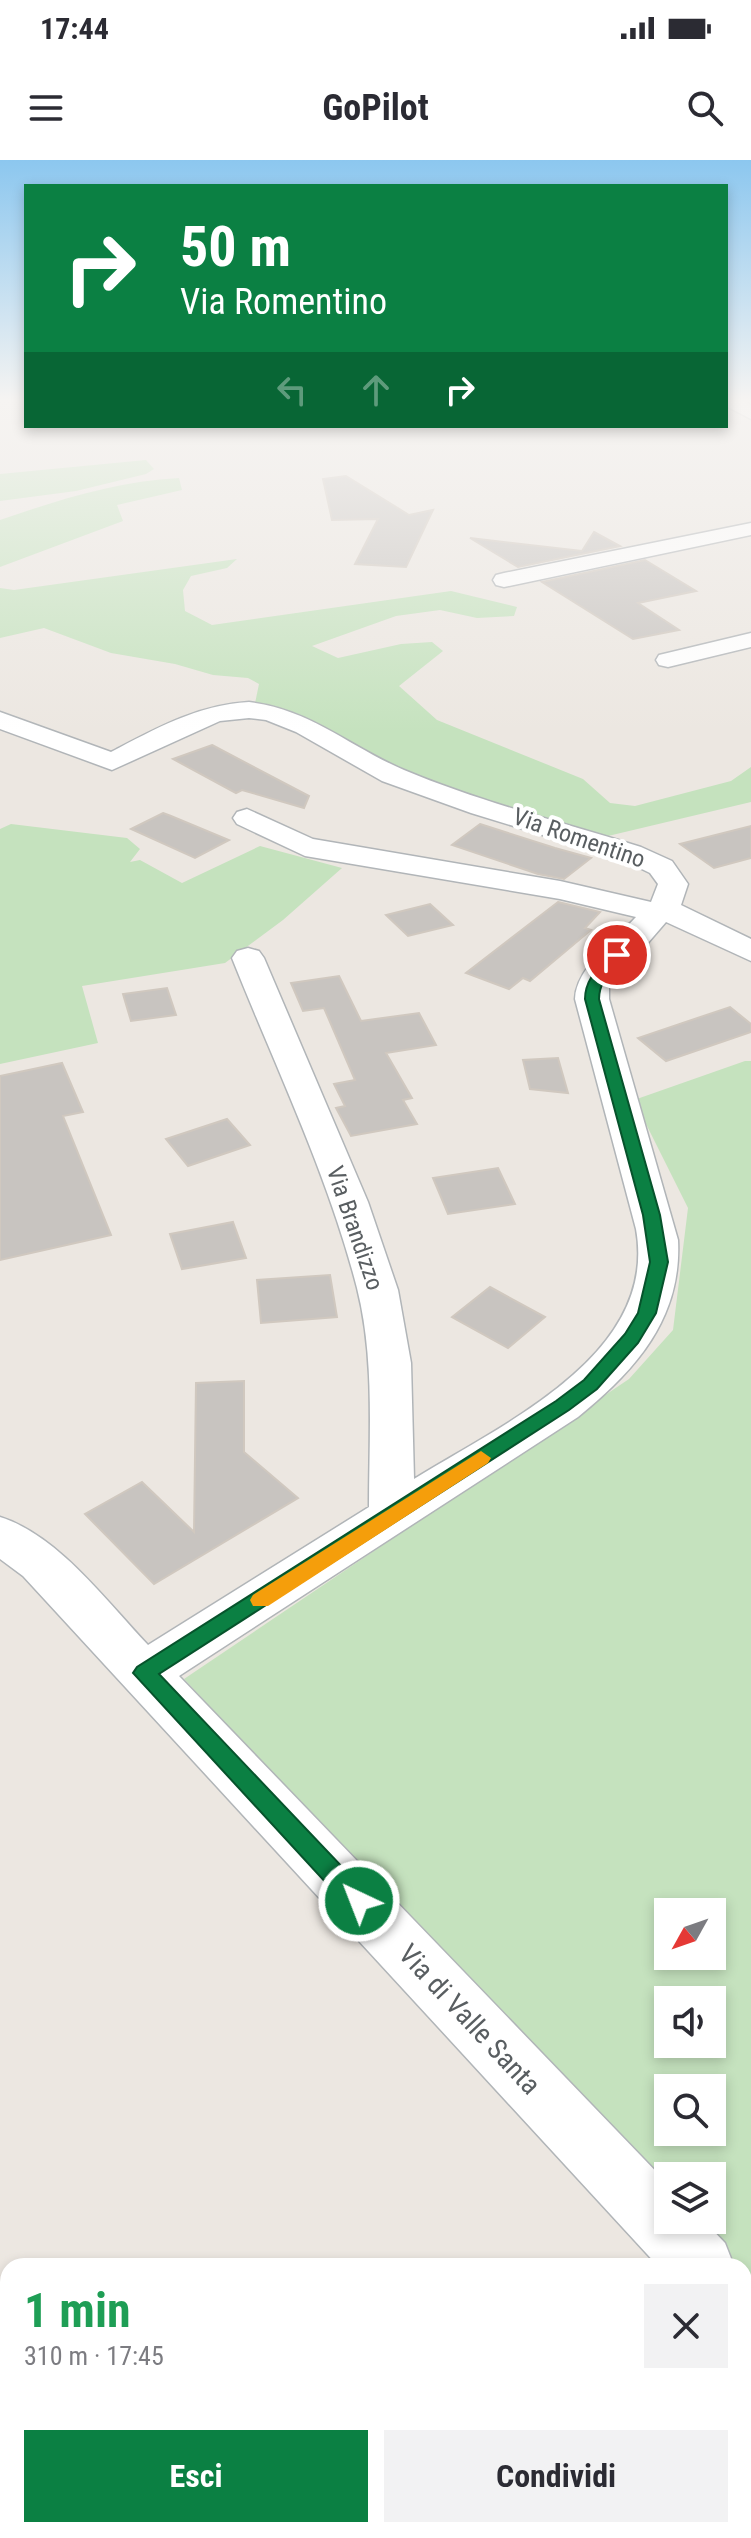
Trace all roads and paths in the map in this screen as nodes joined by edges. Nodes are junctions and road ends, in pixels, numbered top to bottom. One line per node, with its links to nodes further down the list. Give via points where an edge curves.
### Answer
1 (751, 529): 2 (street)
2 (504, 580)
3 (751, 640): 4 (street)
4 (668, 660)
5 (0, 720): 8 (street, Via Romentino, via 112,762 216,715 249,710 277,715 409,781 661,867 673,884 672,893)
6 (247, 818): 8 (street, via 305,847 560,890)
7 (504, 898): 8 (street, via 584,913)
8 (653, 918): 9 (street); 11 (street, via 592,988 658,1241 659,1262 647,1313 590,1385)
9 (751, 951)
10 (248, 958): 11 (street, Via Brandizzo, via 349,1202 378,1290 390,1363)
11 (392, 1514): 13 (street)
12 (0, 1535): 13 (street, Via di Valle Santa, via 40,1563)
13 (144, 1673): 14 (street, Via di Valle Santa)
14 (694, 2258)

